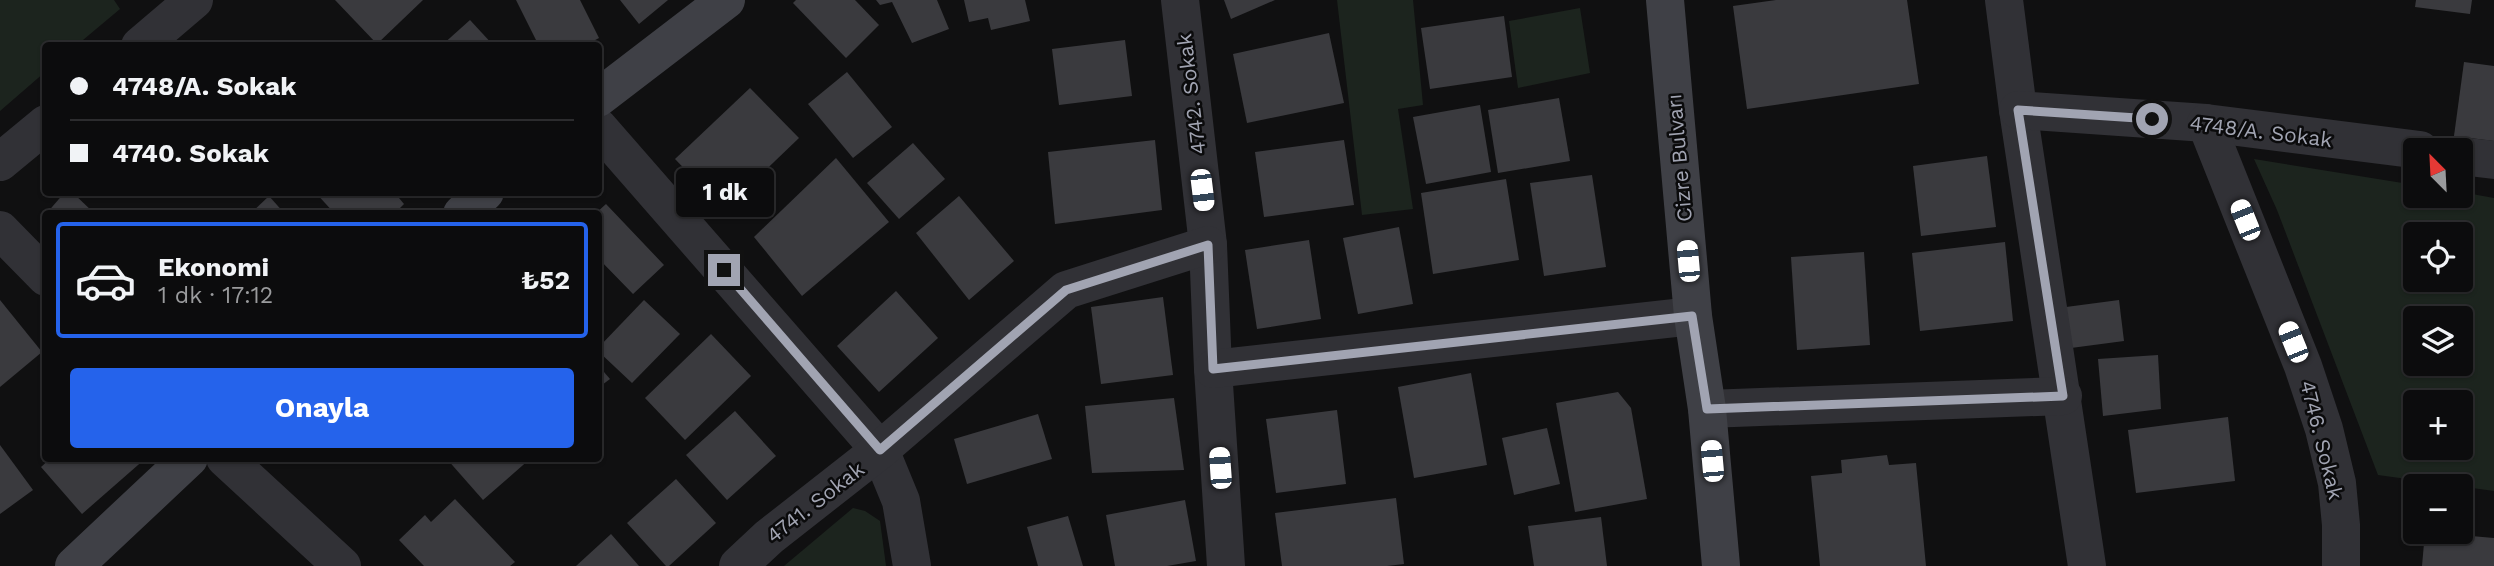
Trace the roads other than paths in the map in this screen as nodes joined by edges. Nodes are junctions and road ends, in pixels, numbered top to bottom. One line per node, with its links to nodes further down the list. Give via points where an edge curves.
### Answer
1 (194, 0): 6 (street)
2 (726, 0): 7 (main road)
3 (1180, 0): 19 (street, 4742. Sokak)
4 (1665, 0): 21 (main road, Cizre Bulvarı)
5 (2004, 0): 8 (street)
6 (145, 42)
7 (602, 94)
8 (2018, 110): 9 (street, 4748/A. Sokak); 23 (street)
9 (2206, 123): 12 (street, 4748/A. Sokak); 35 (street, 4746. Sokak, via 2324,429 2337,483)
10 (42, 127): 15 (street)
11 (602, 132): 25 (street)
12 (2403, 148)
13 (2473, 158): 14 (street)
14 (2494, 160)
15 (0, 162)
16 (481, 196): 17 (main road)
17 (466, 210)
18 (0, 230): 20 (street)
19 (1208, 245): 22 (street, 4742. Sokak); 25 (street, 4741. Sokak, via 1066,290)
20 (42, 273)
21 (1692, 316): 22 (street); 24 (main road, Cizre Bulvarı)
22 (1213, 369): 32 (street, 4742. Sokak)
23 (2063, 396): 24 (street); 34 (street)
24 (1707, 409): 33 (main road, Cizre Bulvarı)
25 (880, 450): 30 (street, 4741. Sokak); 31 (street, via 901,501)
26 (185, 462): 28 (main road)
27 (229, 462): 29 (street)
28 (74, 566)
29 (342, 566)
30 (738, 566)
31 (912, 566)
32 (1226, 566)
33 (1721, 566)
34 (2087, 566)
35 (2341, 566)

